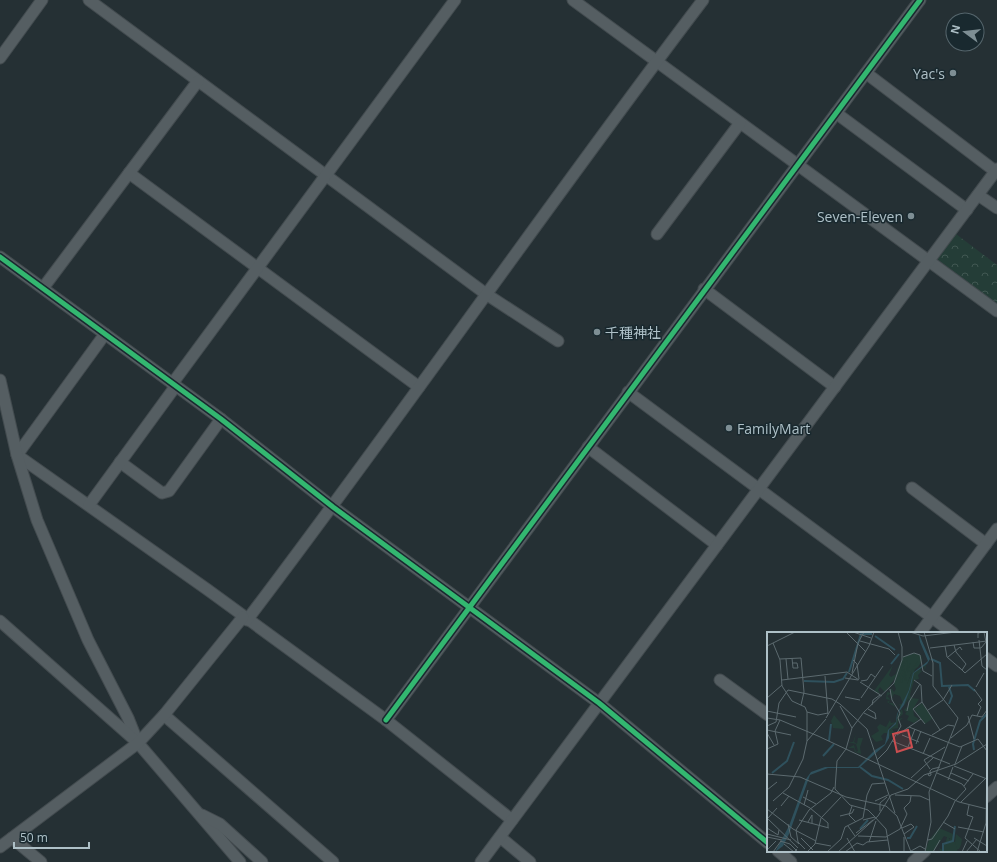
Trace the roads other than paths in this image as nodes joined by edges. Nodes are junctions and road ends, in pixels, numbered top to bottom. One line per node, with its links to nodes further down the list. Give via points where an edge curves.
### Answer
1 (42, 0): 7 (street)
2 (89, 0): 10 (street)
3 (455, 0): 16 (street)
4 (573, 0): 8 (street)
5 (703, 0): 8 (street)
6 (920, 0): 9 (street)
7 (0, 58)
8 (656, 62): 12 (street); 26 (street)
9 (866, 73): 11 (street); 14 (street)
10 (198, 81): 15 (street); 16 (street)
11 (836, 113): 13 (street); 19 (street)
12 (740, 123): 13 (street); 20 (street)
13 (796, 165): 22 (street); 25 (street)
14 (996, 170): 17 (street)
15 (129, 173): 23 (street); 24 (street)
16 (326, 175): 23 (street); 26 (street)
17 (978, 195): 18 (street); 19 (street)
18 (997, 208)
19 (966, 210): 22 (street)
20 (657, 234)
21 (0, 257): 24 (street)
22 (928, 262): 27 (street); 33 (street)
23 (257, 268): 31 (street); 32 (street)
24 (43, 288): 28 (street)
25 (704, 289): 33 (street); 34 (street)
26 (486, 294): 29 (street); 32 (street)
27 (997, 312)
28 (105, 334): 31 (street); 37 (street)
29 (558, 341)
30 (0, 380): 37 (street)
31 (173, 385): 35 (street); 38 (street)
32 (419, 387): 42 (street)
33 (835, 387): 40 (street)
34 (628, 392): 36 (street); 40 (street)
35 (221, 419): 38 (street, via 169,491 162,493); 42 (street)
36 (588, 447): 45 (street); 46 (street)
37 (17, 454): 41 (street); 59 (street, via 39,527 88,640)
38 (120, 462): 41 (street)
39 (912, 488): 44 (street)
40 (759, 489): 45 (street); 47 (street)
41 (89, 505): 48 (street)
42 (333, 507): 46 (street); 48 (street)
43 (997, 529): 44 (street)
44 (986, 544): 47 (street)
45 (717, 545): 55 (street)
46 (470, 609): 55 (street); 58 (street)
47 (932, 618): 50 (street); 51 (street)
48 (245, 619): 57 (street); 58 (street)
49 (0, 621): 59 (street)
50 (921, 632)
51 (951, 632)
52 (987, 659): 53 (street)
53 (997, 666)
54 (720, 680): 56 (street)
55 (600, 703): 63 (street); 66 (street)
56 (767, 714)
57 (164, 715): 59 (street); 73 (street)
58 (386, 720): 63 (street)
59 (138, 742): 62 (street); 65 (street)
60 (997, 788): 61 (street)
61 (987, 796)
62 (198, 813): 71 (street); 72 (street, via 220,824)
63 (512, 820): 64 (street)
64 (500, 837): 74 (street); 75 (street)
65 (12, 838): 67 (street); 70 (street)
66 (767, 840)
67 (0, 847)
68 (779, 852): 76 (street)
69 (924, 852): 77 (street)
70 (41, 862)
71 (240, 862)
72 (262, 862)
73 (333, 862)
74 (481, 862)
75 (530, 862)
76 (791, 862)
77 (913, 862)

